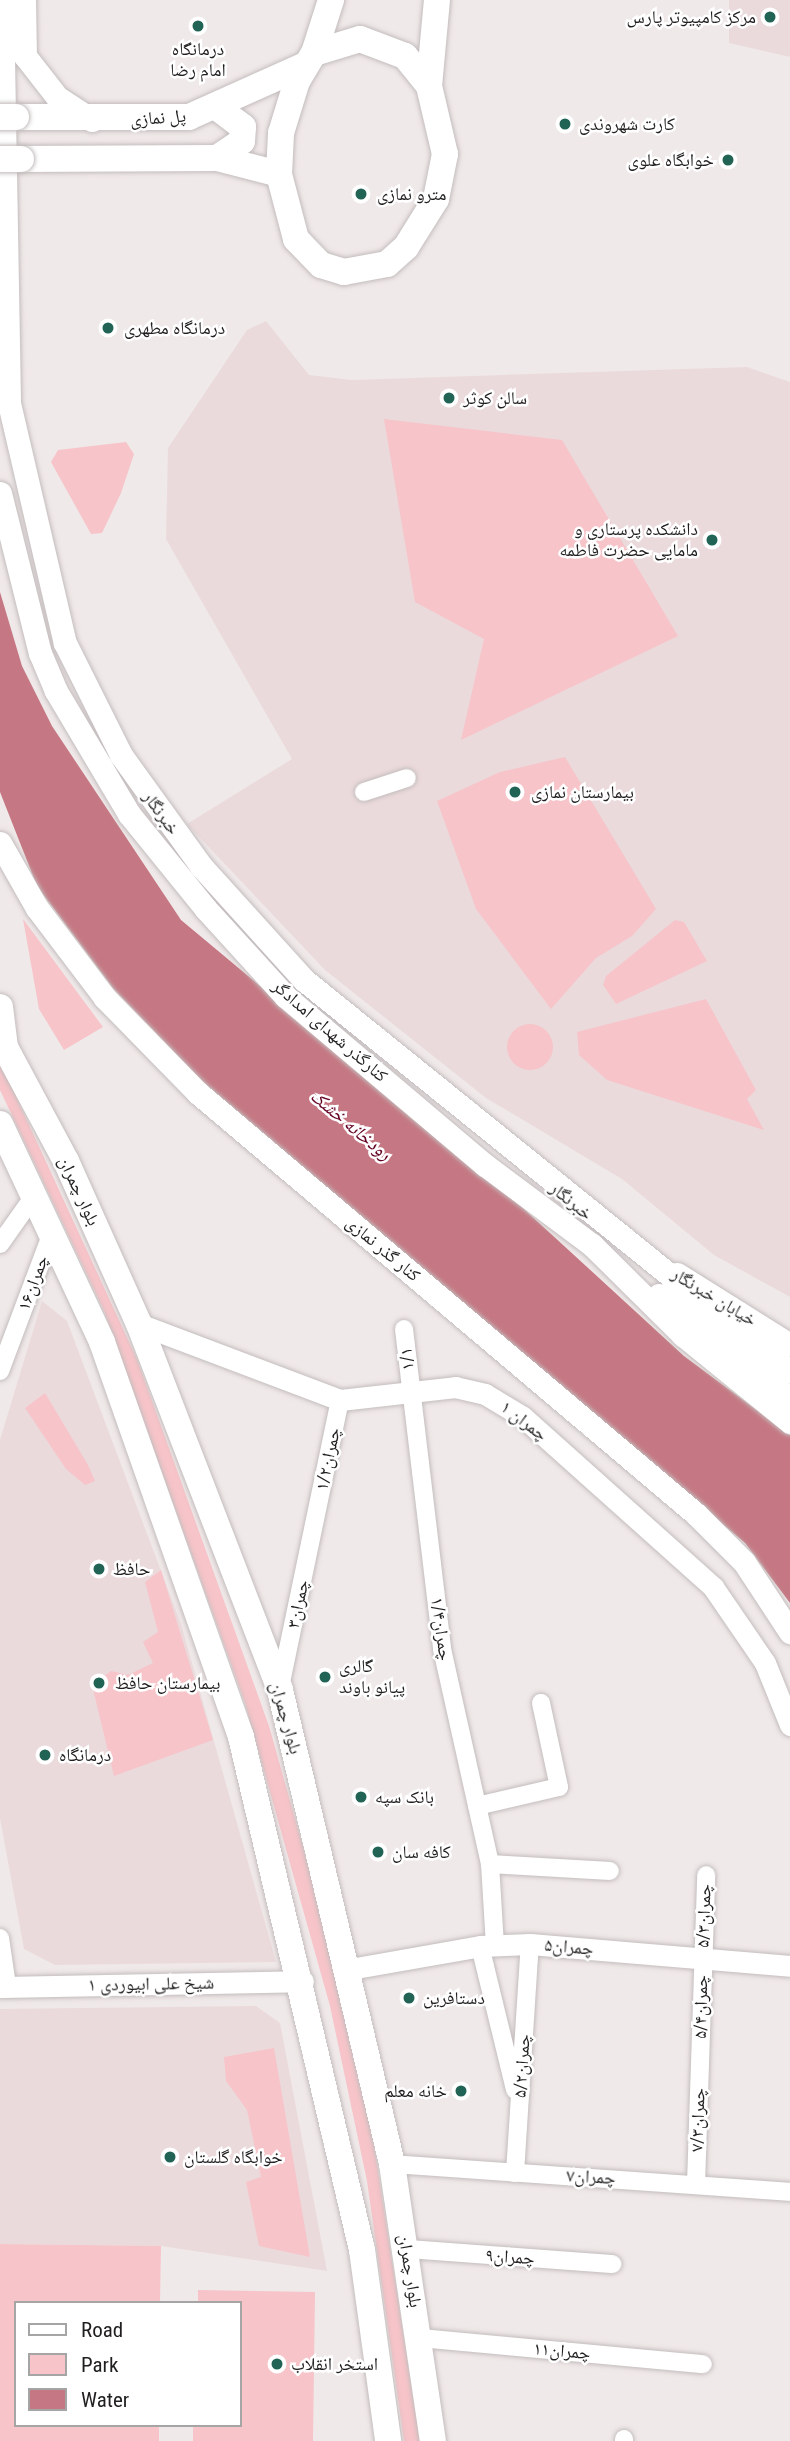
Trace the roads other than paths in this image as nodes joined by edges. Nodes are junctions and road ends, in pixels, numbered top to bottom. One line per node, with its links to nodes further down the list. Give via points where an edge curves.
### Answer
1 (2, 0): 25 (main road, خبرنگار, via 9,403 53,603 81,684 159,811 286,962)
2 (24, 0): 9 (main road, via 25,56 57,97)
3 (331, 0): 5 (main road)
4 (439, 5): 6 (main road)
5 (309, 59): 6 (main road, via 360,39 384,43 405,56); 7 (main road, پل نمازی); 12 (main road, via 283,122)
6 (429, 86): 12 (main road, via 444,131 441,182 425,222 387,264 366,272 321,265 296,239)
7 (218, 108): 9 (main road, پل نمازی, via 158,121); 10 (main road, via 243,127 242,141)
8 (8, 117): 9 (main road, پل نمازی)
9 (92, 120)
10 (217, 158): 11 (main road, پل نمازی); 12 (main road, پل نمازی)
11 (10, 159)
12 (279, 174)
13 (0, 492): 24 (main road, کنارگذر شهدای امدادگر, via 40,653 94,762 129,814 286,997 485,1165)
14 (407, 778): 15 (street)
15 (365, 792)
16 (0, 843): 36 (main road, کنار گذر نمازی, via 37,908 105,998 198,1093 696,1514 744,1562)
17 (0, 1007): 18 (main road)
18 (3, 1043): 26 (main road, بلوار چمران, via 66,1161)
19 (0, 1124): 20 (main road)
20 (7, 1150): 21 (main road)
21 (34, 1196): 22 (main road); 23 (street)
22 (52, 1233): 29 (street, چمران۱۶); 50 (main road, via 102,1342 241,1737)
23 (0, 1244)
24 (592, 1245): 32 (main road); 34 (main road, کنارگذر شهدای امدادگر, via 683,1335)
25 (635, 1252): 28 (main road, خیابان خبرنگار, via 709,1291); 30 (main road, خبرنگار)
26 (139, 1324): 33 (street, چمران ۱); 37 (main road, بلوار چمران)
27 (404, 1329): 31 (street, ۱/۱)
28 (790, 1345)
29 (0, 1371)
30 (790, 1372)
31 (411, 1390): 33 (street, چمران ۱); 39 (street, چمران ۱, via 455,1387 485,1394 523,1417 643,1522 713,1587 765,1663); 40 (street, چمران۱/۴, via 442,1649)
32 (790, 1399)
33 (340, 1400): 35 (street, چمران۱/۲)
34 (790, 1422)
35 (316, 1518): 37 (street, چمران۳)
36 (790, 1632)
37 (279, 1690): 49 (main road, بلوار چمران)
38 (541, 1703): 40 (street, via 559,1787)
39 (790, 1725)
40 (477, 1806): 41 (street, چمران۱/۴)
41 (490, 1864): 42 (street); 46 (street, چمران۵/۲)
42 (610, 1871)
43 (706, 1875): 47 (street, چمران۵/۳)
44 (0, 1938): 51 (street)
45 (530, 1944): 46 (street, چمران۵); 47 (street, چمران۵); 53 (street, چمران۵/۲)
46 (487, 1945): 49 (street, چمران۵); 53 (street, چمران۵/۲)
47 (702, 1958): 48 (street, چمران۵); 52 (street, چمران۵/۴)
48 (790, 1966)
49 (350, 1969): 54 (main road, بلوار چمران)
50 (303, 1981): 51 (street, شیخ علی ابیوردی ۱); 62 (main road, via 378,2336)
51 (4, 1987)
52 (700, 2056): 56 (street, چمران۷/۳)
53 (519, 2107): 55 (street)
54 (392, 2164): 55 (street, چمران۷); 58 (main road, بلوار چمران)
55 (515, 2173): 56 (street, چمران۷)
56 (696, 2184): 57 (street, چمران۷)
57 (790, 2192)
58 (407, 2249): 59 (street, چمران۹); 60 (main road, بلوار چمران)
59 (612, 2264)
60 (421, 2338): 61 (street, چمران۱۱); 63 (main road, بلوار چمران)
61 (703, 2364)
62 (388, 2441)
63 (433, 2441)

